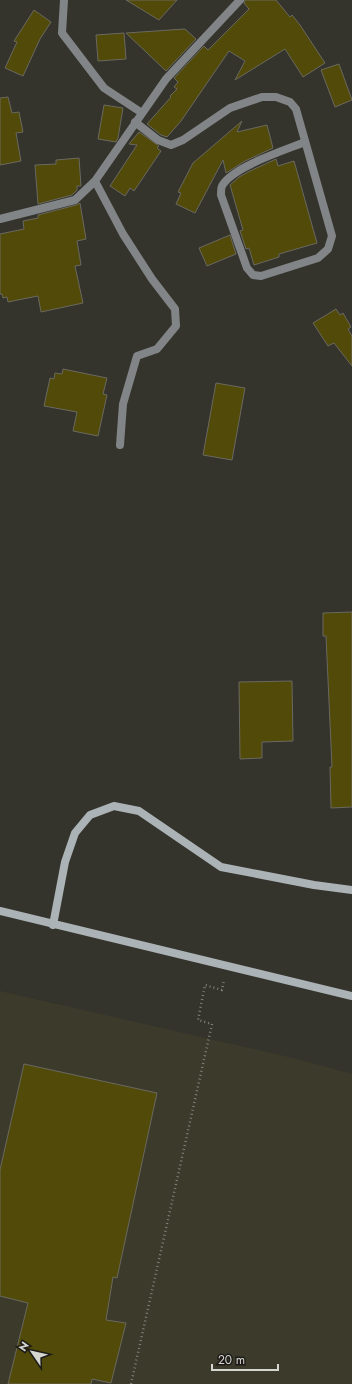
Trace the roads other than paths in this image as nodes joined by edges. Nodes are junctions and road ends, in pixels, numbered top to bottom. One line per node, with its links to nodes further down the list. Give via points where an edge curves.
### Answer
1 (64, 0): 3 (street, via 62,33 104,88)
2 (240, 0): 3 (street, via 166,79)
3 (142, 113): 4 (street)
4 (136, 122): 5 (street, via 158,140 171,145 183,140 230,108 262,97 276,97 290,102 296,109); 6 (street)
5 (305, 142): 5 (street, via 332,236 328,249 318,258 261,276 253,275 247,268 221,195 221,186 241,168)
6 (95, 181): 7 (street, via 75,200); 8 (street, via 123,234 175,309 176,326 157,349 137,356 123,404)
7 (0, 219)
8 (120, 445)
9 (352, 890): 11 (street, via 221,867 139,811 114,806 90,815 75,834 65,862)
10 (0, 911): 11 (street)
11 (53, 924): 12 (street)
12 (352, 996)

